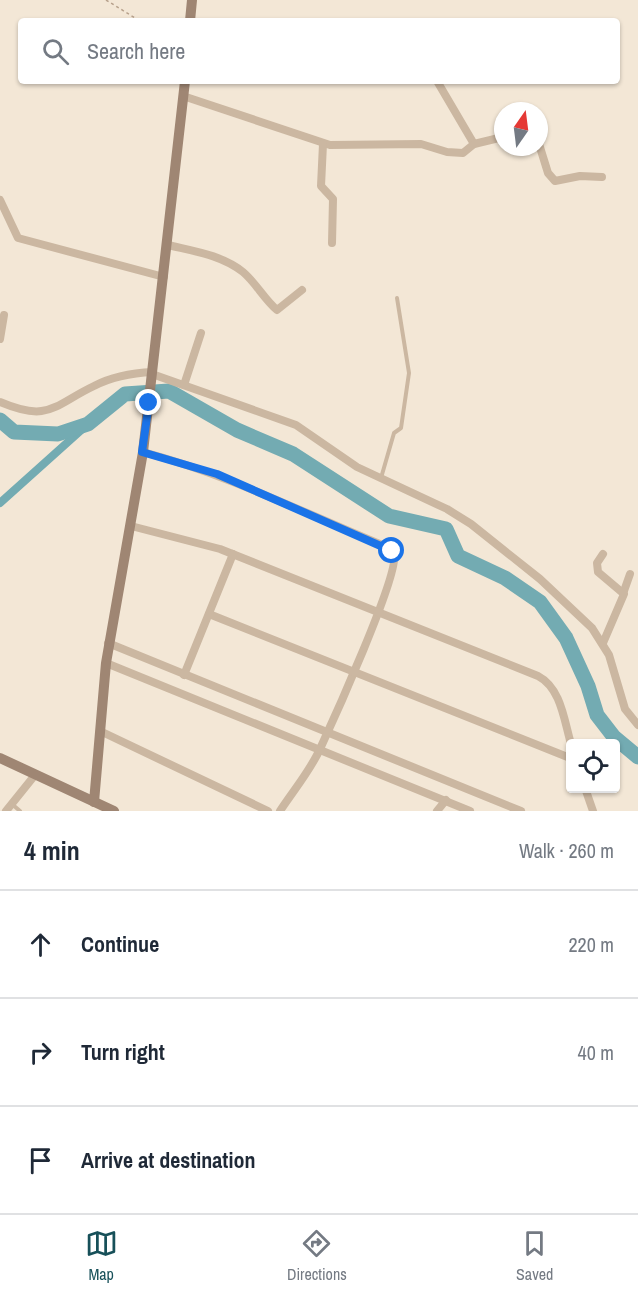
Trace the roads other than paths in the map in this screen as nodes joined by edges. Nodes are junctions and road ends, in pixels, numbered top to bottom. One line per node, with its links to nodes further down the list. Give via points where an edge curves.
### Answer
1 (192, 0): 2 (street)
2 (190, 18)
3 (185, 84): 5 (street)
4 (439, 84): 8 (street)
5 (183, 96): 7 (street); 13 (street)
6 (494, 139): 8 (street)
7 (323, 144): 8 (street, via 421,144 459,153); 12 (street, via 321,186 333,199)
8 (474, 144)
9 (543, 156): 10 (street, via 555,181)
10 (602, 177)
11 (0, 200): 14 (street, via 18,238)
12 (332, 243)
13 (168, 245): 14 (street); 15 (street, via 231,264 277,310)
14 (164, 277): 20 (street)
15 (302, 290)
16 (397, 298): 24 (lane, via 409,373 400,428 394,433)
17 (4, 315): 19 (street)
18 (201, 333): 21 (street)
19 (0, 339)
20 (152, 374): 21 (street); 22 (street, via 112,378 52,409 27,410); 23 (street)
21 (184, 385): 24 (street, via 296,425)
22 (0, 402)
23 (142, 452): 25 (street); 30 (street, via 217,474 392,551 395,561)
24 (380, 479): 33 (street, via 447,509 480,530 565,601)
25 (131, 526): 26 (street); 32 (street)
26 (233, 554): 30 (street); 31 (street)
27 (603, 554): 29 (street, via 597,563 598,572)
28 (630, 574): 29 (street)
29 (624, 591): 33 (street)
30 (378, 613): 35 (street); 40 (street, via 544,679 555,692)
31 (209, 614): 35 (street); 36 (street)
32 (108, 643): 34 (street); 36 (street)
33 (603, 643): 37 (street, via 625,709)
34 (106, 663): 38 (street); 41 (street)
35 (352, 673): 39 (street); 42 (street)
36 (184, 675): 39 (street)
37 (638, 725)
38 (100, 731): 47 (street); 51 (street)
39 (327, 733): 41 (street); 55 (street)
40 (569, 739)
41 (319, 751): 46 (street); 52 (street)
42 (566, 756)
43 (0, 758): 44 (street)
44 (35, 775): 47 (street); 48 (street)
45 (586, 793): 56 (street)
46 (446, 800): 53 (street); 54 (street)
47 (94, 802): 50 (street)
48 (9, 808): 49 (lane)
49 (20, 811)
50 (114, 811)
51 (268, 811)
52 (280, 811)
53 (437, 811)
54 (470, 811)
55 (521, 811)
56 (593, 811)

